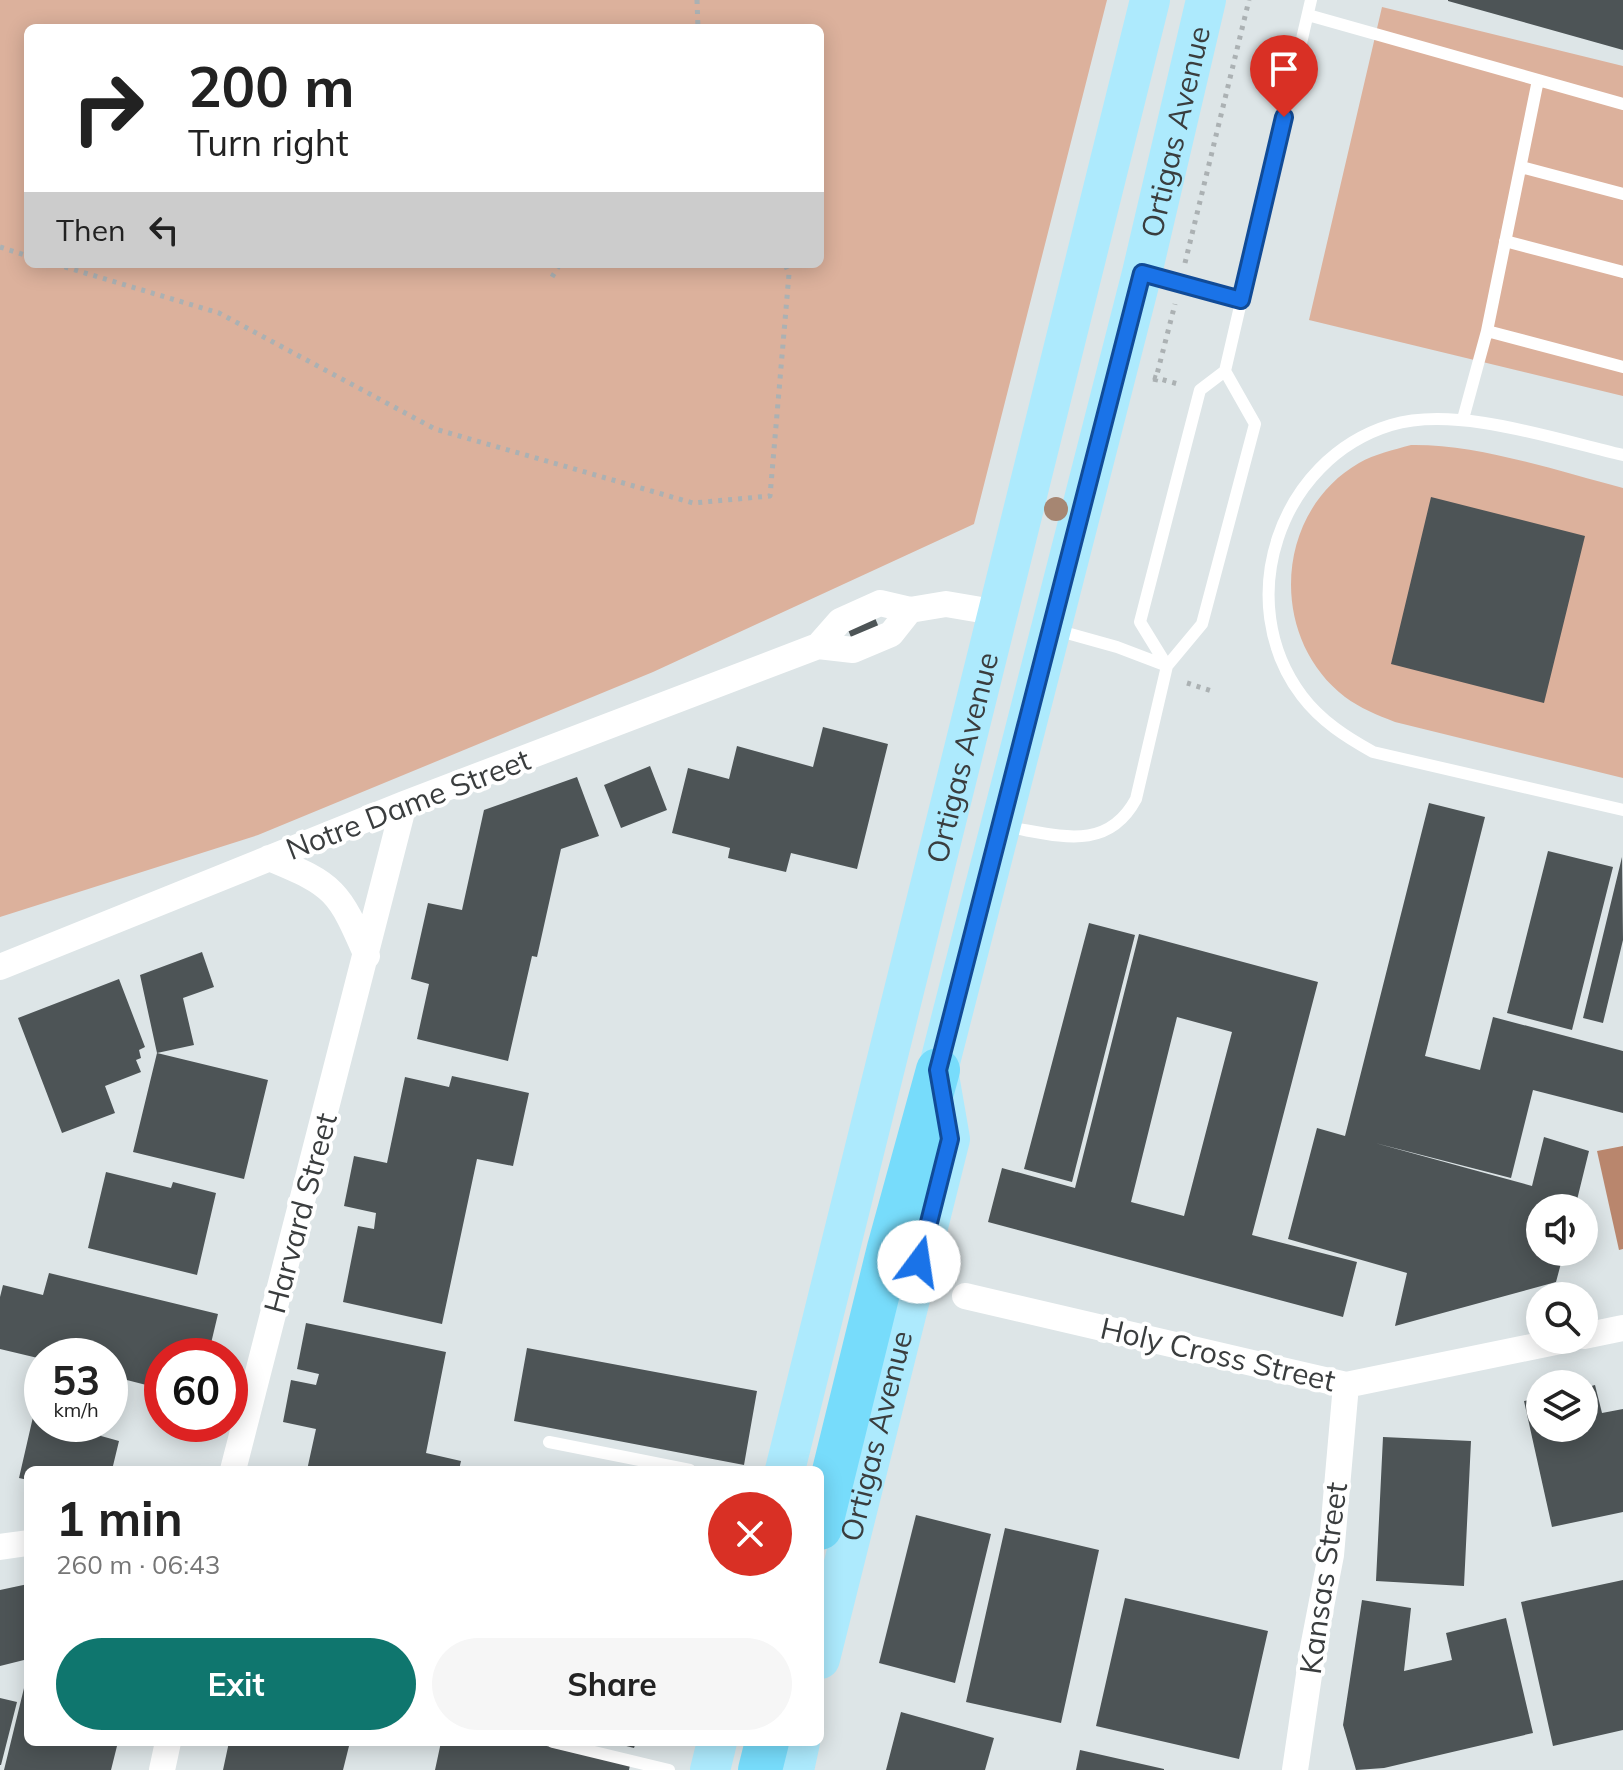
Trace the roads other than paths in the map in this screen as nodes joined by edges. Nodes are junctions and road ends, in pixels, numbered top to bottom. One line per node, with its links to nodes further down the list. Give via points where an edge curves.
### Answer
1 (1150, 0): 18 (main road, Ortigas Avenue)
2 (1206, 0): 11 (main road, Ortigas Avenue)
3 (1311, 0): 4 (lane)
4 (1308, 15): 5 (lane); 12 (lane)
5 (1538, 80): 6 (lane); 7 (lane)
6 (1623, 104)
7 (1521, 167): 8 (lane); 9 (lane)
8 (1623, 194)
9 (1505, 241): 10 (lane); 13 (lane)
10 (1623, 272)
11 (1142, 273): 12 (lane); 19 (main road, Ortigas Avenue)
12 (1241, 300): 15 (lane)
13 (1487, 331): 14 (lane); 16 (lane)
14 (1623, 367)
15 (1225, 371): 20 (lane, via 1255,424 1202,624); 20 (lane, via 1200,390 1140,622)
16 (1463, 419): 17 (lane); 22 (lane, via 1421,419 1364,435 1315,472 1297,495 1282,522 1268,581 1275,641 1286,670 1322,718 1373,752)
17 (1623, 455)
18 (999, 613): 21 (street, Notre Dame Street, via 946,604 910,610 880,603 840,621 818,646); 36 (main road, Ortigas Avenue)
19 (1053, 629): 20 (lane); 23 (main road, Ortigas Avenue)
20 (1167, 666): 23 (lane, via 1136,799 1127,817 1105,833 1071,837)
21 (404, 804): 24 (street, Notre Dame Street); 25 (street, Harvard Street)
22 (1623, 810)
23 (1000, 826): 27 (main road, Ortigas Avenue)
24 (269, 858): 25 (street, via 332,889); 26 (street, Notre Dame Street)
25 (367, 956): 34 (street, Harvard Street)
26 (0, 967)
27 (938, 1070): 37 (highway); 40 (main road, Ortigas Avenue, via 950,1139)
28 (965, 1296): 32 (street, Holy Cross Street)
29 (1623, 1328): 30 (street)
30 (1598, 1333)
31 (1526, 1348): 32 (street, Holy Cross Street)
32 (1346, 1385): 51 (street, Kansas Street, via 1331,1555)
33 (549, 1442): 35 (lane)
34 (234, 1466)
35 (670, 1466)
36 (786, 1466)
37 (824, 1512)
38 (24, 1544): 39 (street)
39 (0, 1547)
40 (824, 1643)
41 (167, 1746): 46 (street)
42 (570, 1746): 47 (lane)
43 (716, 1746): 48 (main road)
44 (766, 1746): 49 (highway)
45 (799, 1746): 50 (main road)
46 (162, 1770)
47 (669, 1770)
48 (710, 1770)
49 (760, 1770)
50 (794, 1770)
51 (1295, 1770)

